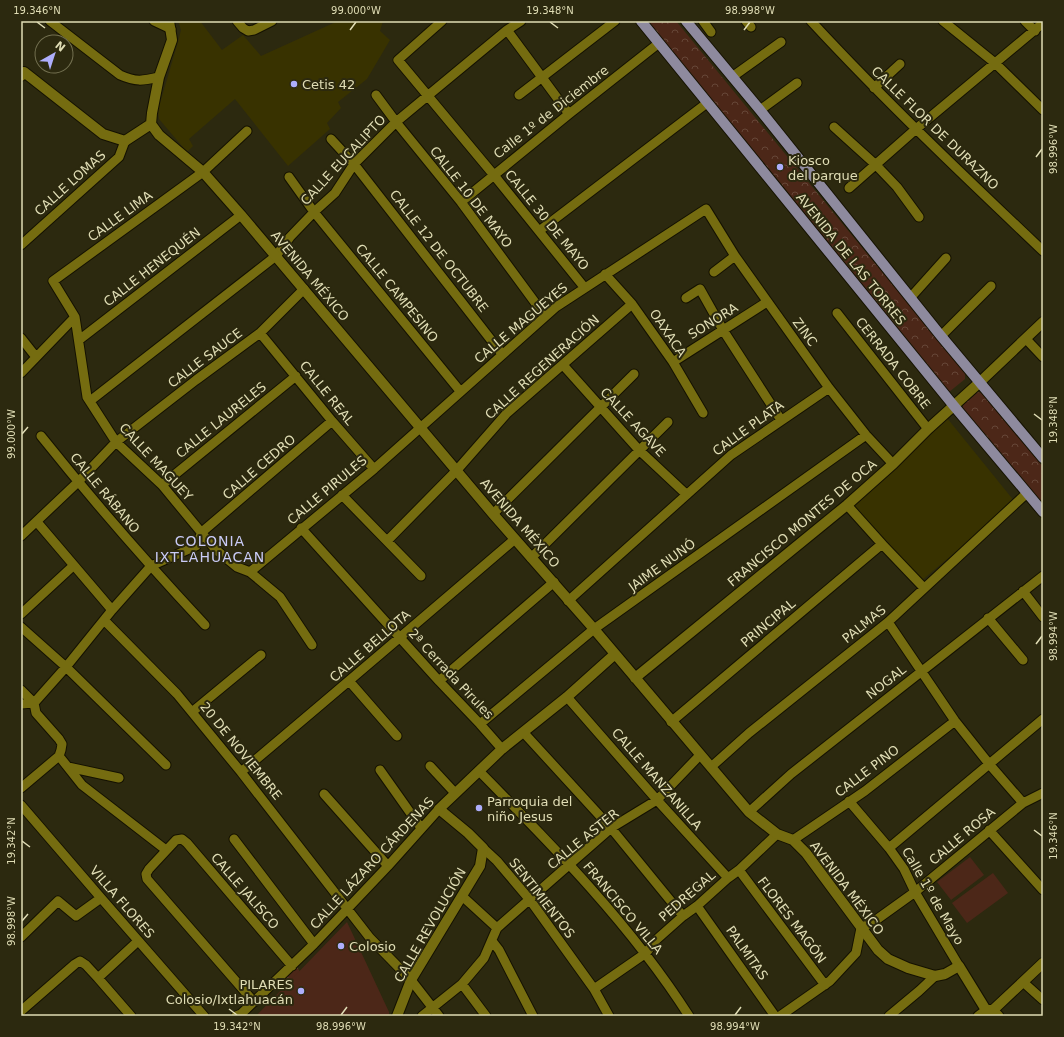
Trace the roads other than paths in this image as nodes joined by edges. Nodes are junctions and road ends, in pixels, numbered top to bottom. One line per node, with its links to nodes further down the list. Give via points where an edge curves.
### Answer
1 (50, 21): 24 (street, via 131,80 142,81)
2 (154, 21): 15 (street)
3 (237, 21): 4 (street, via 248,31)
4 (272, 21)
5 (442, 21): 31 (street, CALLE 30 DE MAYO, via 398,60)
6 (521, 21): 16 (street, CALLE EUCALIPTO)
7 (615, 21): 25 (street)
8 (641, 21): 20 (main road, AVENIDA DE LAS TORRES)
9 (686, 21): 26 (main road, AVENIDA DE LAS TORRES)
10 (703, 21): 18 (street)
11 (812, 21): 28 (street, CALLE FLOR DE DURAZNO)
12 (943, 21): 21 (street)
13 (1025, 21): 17 (street)
14 (1043, 24): 17 (street)
15 (170, 25): 24 (street, via 172,40)
16 (507, 30): 25 (street); 31 (street, CALLE EUCALIPTO)
17 (1035, 31): 21 (street)
18 (711, 32)
19 (781, 42): 26 (street)
20 (659, 43): 32 (main road, AVENIDA DE LAS TORRES); 35 (street, Calle 1º de Diciembre)
21 (995, 63): 34 (street); 39 (street)
22 (900, 64): 28 (street)
23 (22, 72): 42 (street, via 103,134)
24 (159, 77): 37 (street)
25 (541, 77): 30 (street); 35 (street)
26 (732, 77): 33 (main road, AVENIDA DE LAS TORRES)
27 (797, 83): 33 (street)
28 (874, 88): 39 (street, CALLE FLOR DE DURAZNO)
29 (376, 95): 36 (street, CALLE 10 DE MAYO)
30 (519, 95)
31 (427, 96): 36 (street, CALLE EUCALIPTO); 46 (street, CALLE 30 DE MAYO)
32 (707, 103): 54 (street); 92 (main road, AVENIDA DE LAS TORRES)
33 (760, 110): 66 (main road, AVENIDA DE LAS TORRES)
34 (1043, 110)
35 (568, 114): 46 (street, Calle 1º de Diciembre)
36 (396, 122): 43 (street, CALLE EUCALIPTO); 49 (street, CALLE 10 DE MAYO)
37 (151, 124): 42 (street); 45 (street, AVENIDA MÉXICO, via 159,135)
38 (834, 127): 44 (street)
39 (916, 130): 44 (street); 56 (street, CALLE FLOR DE DURAZNO)
40 (247, 131): 45 (street, CALLE LIMA)
41 (331, 139): 43 (street, CALLE 12 DE OCTUBRE)
42 (125, 141): 55 (street, CALLE LOMAS, via 119,157)
43 (354, 164): 51 (street, CALLE EUCALIPTO, via 335,193); 80 (street, CALLE 12 DE OCTUBRE)
44 (876, 165): 48 (street); 53 (street, via 897,187)
45 (203, 172): 52 (street, AVENIDA MÉXICO); 62 (street, CALLE LIMA)
46 (493, 174): 49 (street, Calle 1º de Diciembre); 54 (street, CALLE 30 DE MAYO)
47 (289, 177): 51 (street, CALLE CAMPESINO)
48 (849, 188)
49 (461, 202): 71 (street, CALLE 10 DE MAYO)
50 (706, 209): 58 (street, ZINC); 61 (street, CALLE MAGUEYES)
51 (314, 212): 57 (street, CALLE EUCALIPTO); 90 (street, CALLE CAMPESINO)
52 (241, 215): 57 (street, AVENIDA MÉXICO); 79 (street, CALLE HENEQUÉN)
53 (919, 217)
54 (539, 231): 64 (street, CALLE 30 DE MAYO)
55 (21, 245)
56 (1043, 251)
57 (276, 256): 65 (street, AVENIDA MÉXICO); 91 (street, CALLE EUCALIPTO)
58 (735, 256): 60 (street); 68 (street, ZINC)
59 (946, 258): 66 (street)
60 (714, 272)
61 (605, 274): 64 (street, CALLE MAGUEYES); 69 (street, OAXACA)
62 (53, 281): 72 (street, CALLE MAGUEY)
63 (991, 286): 76 (street)
64 (584, 287): 71 (street, CALLE MAGUEYES)
65 (304, 289): 75 (street, CALLE SAUCE); 98 (street, AVENIDA MÉXICO)
66 (911, 297): 76 (main road, AVENIDA DE LAS TORRES)
67 (686, 298): 74 (street, via 700,289)
68 (768, 302): 74 (street, SONORA); 89 (street, ZINC)
69 (632, 304): 83 (street, OAXACA); 84 (street, CALLE REGENERACIÓN)
70 (837, 313): 99 (street, CERRADA COBRE)
71 (545, 316): 80 (street, CALLE MAGUEYES)
72 (75, 317): 79 (street, CALLE MAGUEY); 81 (street)
73 (1043, 322): 78 (street, FRANCISCO MONTES DE OCA)
74 (723, 330): 83 (street, SONORA); 95 (street)
75 (260, 333): 87 (street, CALLE REAL); 102 (street, CALLE SAUCE)
76 (942, 336): 88 (main road, AVENIDA DE LAS TORRES)
77 (21, 338): 81 (street)
78 (1026, 339): 82 (street); 88 (street, FRANCISCO MONTES DE OCA)
79 (78, 340): 91 (street, CALLE MAGUEY, via 87,397)
80 (502, 354): 90 (street, CALLE MAGUEYES)
81 (36, 357): 85 (street)
82 (1043, 357)
83 (673, 362): 94 (street, OAXACA)
84 (563, 365): 93 (street, CALLE AGAVE); 107 (street, CALLE REGENERACIÓN, via 507,413)
85 (21, 373)
86 (634, 374): 93 (street)
87 (296, 376): 96 (street, CALLE REAL); 109 (street, CALLE LAURELES)
88 (980, 382): 92 (street, FRANCISCO MONTES DE OCA); 104 (main road, AVENIDA DE LAS TORRES)
89 (829, 388): 95 (street, CALLE PLATA); 100 (street, ZINC)
90 (460, 391): 98 (street, CALLE MAGUEYES)
91 (90, 401): 102 (street, CALLE MAGUEY)
92 (954, 406): 99 (street, FRANCISCO MONTES DE OCA); 110 (main road, AVENIDA DE LAS TORRES)
93 (600, 407): 103 (street, CALLE AGAVE); 115 (street)
94 (703, 413)
95 (781, 420): 111 (street, CALLE PLATA, via 731,455)
96 (332, 421): 106 (street, CALLE REAL); 118 (street, CALLE CEDRO)
97 (668, 422): 103 (street)
98 (420, 427): 106 (street, CALLE PIRULES); 107 (street, AVENIDA MÉXICO)
99 (928, 429): 105 (street, FRANCISCO MONTES DE OCA)
100 (866, 435): 105 (street, ZINC); 141 (street, JAIME NUNÓ)
101 (41, 436): 108 (street, CALLE RÁBANO)
102 (116, 442): 108 (street, CALLE SAUCE); 109 (street, CALLE MAGUEY)
103 (639, 450): 111 (street, CALLE AGAVE); 123 (street)
104 (1043, 458)
105 (893, 464): 113 (street, FRANCISCO MONTES DE OCA)
106 (374, 469): 112 (street, CALLE PIRULES)
107 (456, 470): 115 (street, AVENIDA MÉXICO); 121 (street, CALLE REGENERACIÓN)
108 (78, 482): 116 (street, CALLE SAUCE); 125 (street, CALLE RÁBANO)
109 (162, 485): 118 (street, CALLE MAGUEY)
110 (1027, 493): 114 (main road, AVENIDA DE LAS TORRES); 130 (street, PALMAS)
111 (686, 494): 132 (street, CALLE PLATA)
112 (342, 495): 117 (street, CALLE PIRULES); 121 (street)
113 (847, 504): 122 (street); 149 (street, FRANCISCO MONTES DE OCA)
114 (1043, 512)
115 (493, 514): 120 (street, AVENIDA MÉXICO)
116 (36, 522): 119 (street, CALLE SAUCE); 124 (street)
117 (301, 528): 126 (street, CALLE PIRULES); 142 (street, 2ª Cerrada Pirules)
118 (202, 532): 125 (street, CALLE CEDRO, via 196,546); 126 (street, CALLE MAGUEY, via 215,549 237,567)
119 (21, 536)
120 (515, 539): 123 (street, AVENIDA MÉXICO); 142 (street, CALLE BELLOTA)
121 (387, 541): 127 (street)
122 (882, 544): 130 (street); 159 (street, PRINCIPAL)
123 (531, 558): 129 (street, AVENIDA MÉXICO)
124 (73, 566): 133 (street); 134 (street)
125 (151, 566): 133 (street); 139 (street, CALLE RÁBANO)
126 (250, 572): 143 (street, CALLE MAGUEY, via 280,597)
127 (421, 576)
128 (1043, 576): 131 (street, NOGAL)
129 (554, 582): 132 (street, AVENIDA MÉXICO); 150 (street)
130 (924, 588): 138 (street, PALMAS)
131 (1023, 592): 135 (street); 136 (street, NOGAL)
132 (568, 601): 141 (street, AVENIDA MÉXICO)
133 (112, 610): 137 (street)
134 (21, 614)
135 (1043, 617)
136 (988, 618): 146 (street); 148 (street, NOGAL)
137 (104, 620): 147 (street); 156 (street, 20 DE NOVIEMBRE)
138 (888, 622): 148 (street); 170 (street, PALMAS, via 749,733)
139 (204, 625)
140 (21, 627): 147 (street)
141 (594, 629): 144 (street, AVENIDA MÉXICO); 160 (street, JAIME NUNÓ)
142 (400, 637): 150 (street, 2ª Cerrada Pirules); 151 (street, CALLE BELLOTA)
143 (312, 645)
144 (615, 654): 149 (street, AVENIDA MÉXICO); 153 (street, CALLE LÁZARO CÁRDENAS)
145 (260, 655): 156 (street)
146 (1023, 660)
147 (66, 667): 154 (street); 166 (street)
148 (922, 670): 158 (street); 184 (street, NOGAL, via 791,774)
149 (635, 678): 159 (street, AVENIDA MÉXICO)
150 (439, 681): 160 (street, 2ª Cerrada Pirules)
151 (350, 682): 162 (street); 173 (street, CALLE BELLOTA)
152 (21, 690): 154 (street)
153 (567, 697): 161 (street, CALLE LÁZARO CÁRDENAS); 179 (street, CALLE MANZANILLA)
154 (34, 703): 155 (street); 165 (street, via 36,713 62,744)
155 (21, 704)
156 (192, 712): 173 (street, 20 DE NOVIEMBRE)
157 (1043, 718): 167 (street)
158 (955, 721): 167 (street); 180 (street, CALLE PINO)
159 (671, 722): 164 (street, AVENIDA MÉXICO)
160 (480, 724): 163 (street, 2ª Cerrada Pirules)
161 (524, 733): 163 (street, CALLE LÁZARO CÁRDENAS); 186 (street)
162 (397, 736)
163 (502, 749): 172 (street, CALLE LÁZARO CÁRDENAS)
164 (700, 755): 170 (street, AVENIDA MÉXICO); 179 (street, CALLE ASTER)
165 (59, 756): 169 (street); 175 (street)
166 (166, 765)
167 (990, 765): 181 (street); 192 (street)
168 (430, 766): 176 (street)
169 (68, 767): 174 (street); 193 (street, via 82,785)
170 (711, 767): 184 (street, AVENIDA MÉXICO)
171 (380, 770): 185 (street)
172 (479, 770): 176 (street, CALLE LÁZARO CÁRDENAS); 194 (street, FRANCISCO VILLA)
173 (241, 772): 204 (street, 20 DE NOVIEMBRE)
174 (119, 778)
175 (21, 788)
176 (455, 793): 183 (street, CALLE LÁZARO CÁRDENAS)
177 (1043, 793): 181 (street, CALLE ROSA)
178 (324, 794): 195 (street)
179 (657, 800): 186 (street, CALLE ASTER); 197 (street, CALLE MANZANILLA)
180 (849, 801): 190 (street, CALLE PINO); 192 (street, Calle 1º de Mayo)
181 (1023, 803): 187 (street, CALLE ROSA)
182 (21, 805): 201 (street, VILLA FLORES)
183 (439, 809): 185 (street, CALLE LÁZARO CÁRDENAS); 191 (street, SENTIMIENTOS)
184 (749, 812): 188 (street, AVENIDA MÉXICO)
185 (421, 828): 195 (street, CALLE LÁZARO CÁRDENAS)
186 (611, 828): 194 (street, CALLE ASTER); 205 (street)
187 (990, 830): 198 (street); 199 (street, CALLE ROSA)
188 (777, 834): 190 (street, AVENIDA MÉXICO); 196 (street, PEDREGAL)
189 (234, 839): 211 (street)
190 (793, 840): 207 (street, AVENIDA MÉXICO, via 806,852)
191 (483, 848): 200 (street, CALLE REVOLUCIÓN, via 480,866); 202 (street, SENTIMIENTOS)
192 (889, 848): 199 (street, Calle 1º de Mayo, via 904,869)
193 (166, 850): 214 (street, CALLE JALISCO, via 176,840 182,839 187,843); 224 (street, via 146,874 147,879)
194 (570, 864): 202 (street, CALLE ASTER); 212 (street, FRANCISCO VILLA)
195 (388, 866): 204 (street, CALLE LÁZARO CÁRDENAS)
196 (739, 870): 197 (street, PEDREGAL); 221 (street, FLORES MAGÓN)
197 (728, 878): 203 (street, PEDREGAL)
198 (1043, 890)
199 (915, 892): 207 (street, CALLE ROSA, via 876,920); 215 (street, Calle 1º de Mayo)
200 (462, 896): 206 (street); 218 (street, CALLE REVOLUCIÓN)
201 (101, 898): 208 (street, via 76,916 58,900); 209 (street, VILLA FLORES)
202 (530, 900): 206 (street, CALLE ASTER); 222 (street, SENTIMIENTOS)
203 (698, 906): 205 (street, PEDREGAL); 238 (street, PALMITAS)
204 (347, 908): 211 (street, CALLE LÁZARO CÁRDENAS); 218 (street, 20 DE NOVIEMBRE, via 370,938)
205 (683, 916): 212 (street, PEDREGAL, via 656,940)
206 (497, 928): 210 (street, CALLE ASTER)
207 (860, 928): 216 (street, AVENIDA MÉXICO, via 888,959); 221 (street, via 856,953)
208 (21, 937)
209 (138, 941): 217 (street); 230 (street, VILLA FLORES)
210 (492, 941): 220 (street, CALLE ASTER, via 484,958); 235 (street)
211 (314, 944): 214 (street, CALLE LÁZARO CÁRDENAS)
212 (646, 953): 222 (street, PEDREGAL); 237 (street, FRANCISCO VILLA)
213 (1043, 963): 219 (street)
214 (292, 966): 224 (street, CALLE LÁZARO CÁRDENAS)
215 (959, 966): 216 (street); 227 (street, Calle 1º de Mayo)
216 (935, 976): 240 (street)
217 (98, 978): 226 (street, via 86,965 80,962 75,964); 229 (street)
218 (411, 980): 225 (street, 20 DE NOVIEMBRE); 231 (street, CALLE REVOLUCIÓN)
219 (1023, 982): 223 (street); 227 (street)
220 (462, 984): 225 (street, CALLE ASTER); 234 (street)
221 (825, 985): 239 (street)
222 (594, 989): 236 (street, SENTIMIENTOS)
223 (1043, 1000)
224 (254, 1002): 228 (street, CALLE LÁZARO CÁRDENAS)
225 (433, 1008): 232 (street, CALLE ASTER); 233 (street, 20 DE NOVIEMBRE)
226 (21, 1011)
227 (993, 1012): 241 (street)
228 (240, 1015)
229 (131, 1016)
230 (204, 1016)
231 (397, 1016)
232 (422, 1016)
233 (439, 1016)
234 (486, 1016)
235 (533, 1016)
236 (609, 1016)
237 (689, 1016)
238 (775, 1016)
239 (780, 1016)
240 (889, 1016)
241 (978, 1016)

